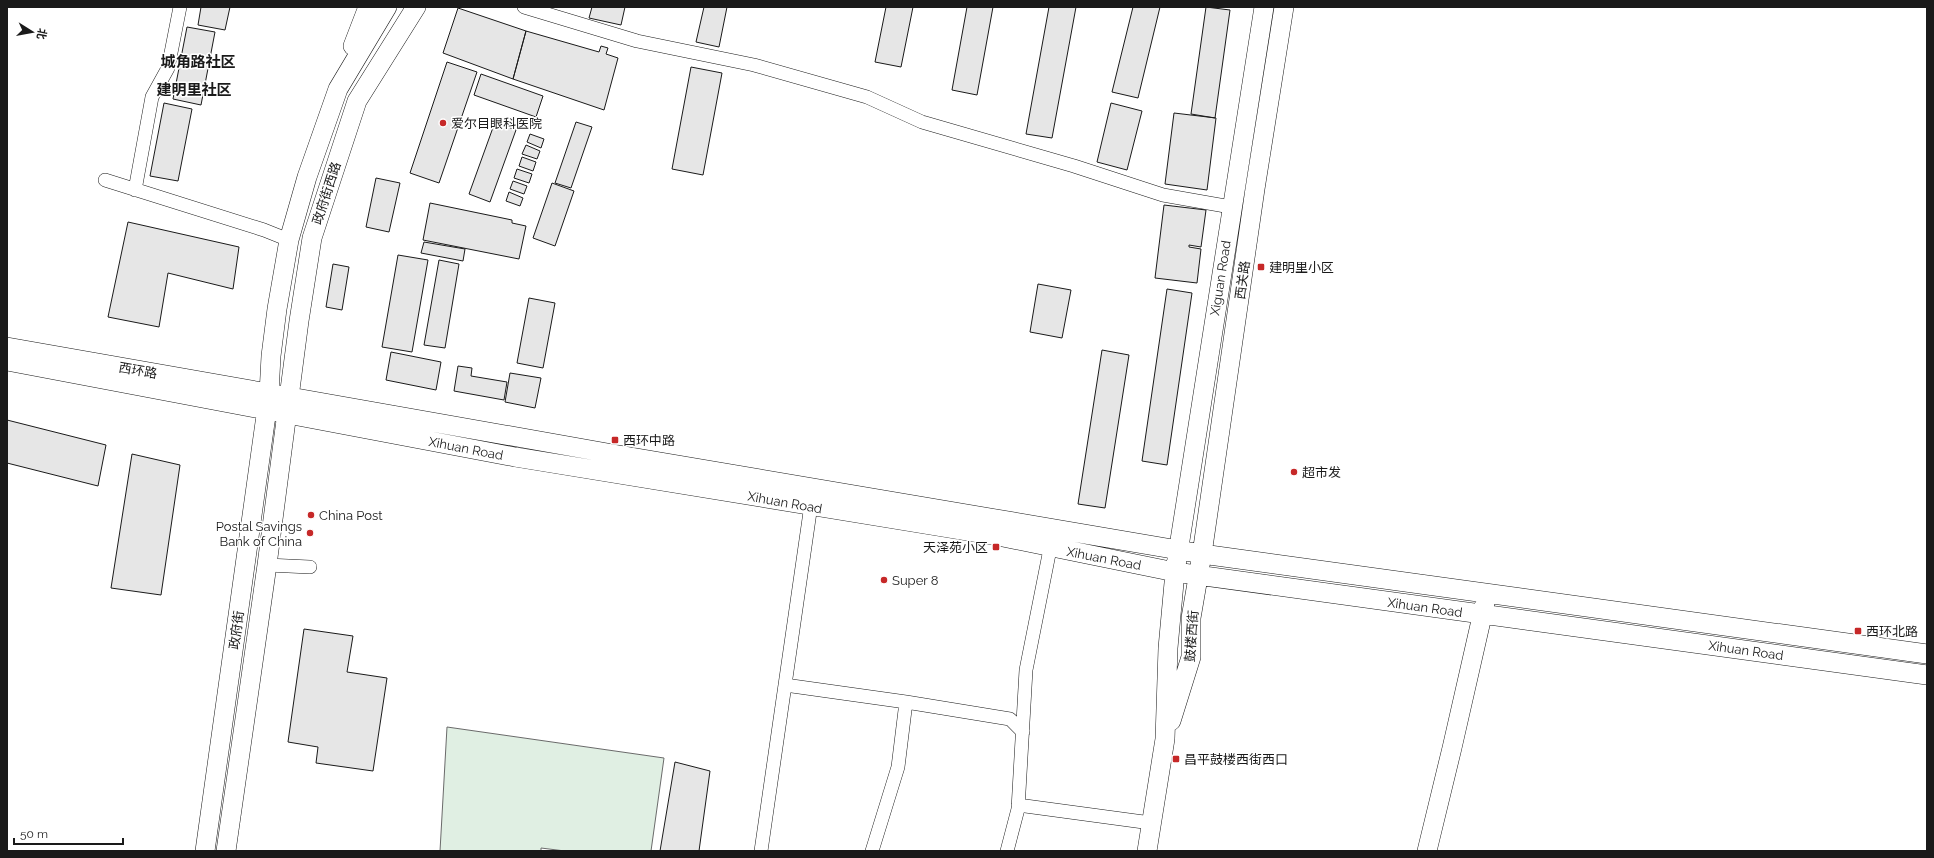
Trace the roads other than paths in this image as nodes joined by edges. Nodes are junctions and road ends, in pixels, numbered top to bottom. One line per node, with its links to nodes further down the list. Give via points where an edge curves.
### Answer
1 (180, 7): 10 (street, via 168,68 152,97)
2 (368, 7): 8 (street)
3 (387, 7): 8 (street, 政府街西路)
4 (416, 7): 16 (street, 政府街西路, via 357,101 331,177 312,238)
5 (524, 7): 11 (street, via 638,41 754,65 867,97 922,122 1163,195)
6 (1264, 7): 11 (street, Xiguan Road)
7 (1284, 7): 21 (street, 西关路)
8 (338, 89): 12 (street, 政府街西路, via 307,176)
9 (105, 180): 10 (street)
10 (135, 190): 12 (street)
11 (1231, 207): 20 (street, Xiguan Road)
12 (289, 240): 15 (street, 政府街西路, via 271,356)
13 (7, 347): 15 (street, 西环路)
14 (7, 361): 15 (street, 西环路)
15 (268, 401): 16 (street, Xihuan Road); 36 (street, 政府街)
16 (288, 405): 17 (street, Xihuan Road); 22 (street, 政府街)
17 (812, 498): 18 (street, Xihuan Road); 19 (street, Xihuan Road); 30 (street)
18 (1054, 528): 19 (street); 20 (street, Xihuan Road)
19 (1050, 547): 24 (street, Xihuan Road); 32 (street, via 1026,670)
20 (1178, 550): 21 (street, Xihuan Road); 24 (street, 鼓楼西街)
21 (1202, 554): 25 (street, 鼓楼西街); 26 (street, Xihuan Road)
22 (267, 565): 23 (street); 37 (street, 政府街)
23 (310, 567)
24 (1175, 572): 25 (street, Xihuan Road); 33 (street, 鼓楼西街, via 1168,648)
25 (1198, 575): 27 (street, Xihuan Road); 33 (street, 鼓楼西街, via 1191,618 1191,657)
26 (1488, 592): 27 (street); 28 (street, Xihuan Road)
27 (1482, 614): 29 (street, Xihuan Road); 42 (street)
28 (1927, 654)
29 (1927, 675)
30 (785, 685): 31 (street); 38 (street)
31 (906, 702): 32 (street, via 1010,718); 39 (street, via 898,767)
32 (1023, 732): 34 (street)
33 (1165, 739): 35 (street, 鼓楼西街)
34 (1018, 805): 35 (street); 40 (street)
35 (1151, 822): 41 (street, 鼓楼西街)
36 (205, 851)
37 (226, 851)
38 (761, 851)
39 (872, 851)
40 (1007, 851)
41 (1147, 851)
42 (1427, 851)

